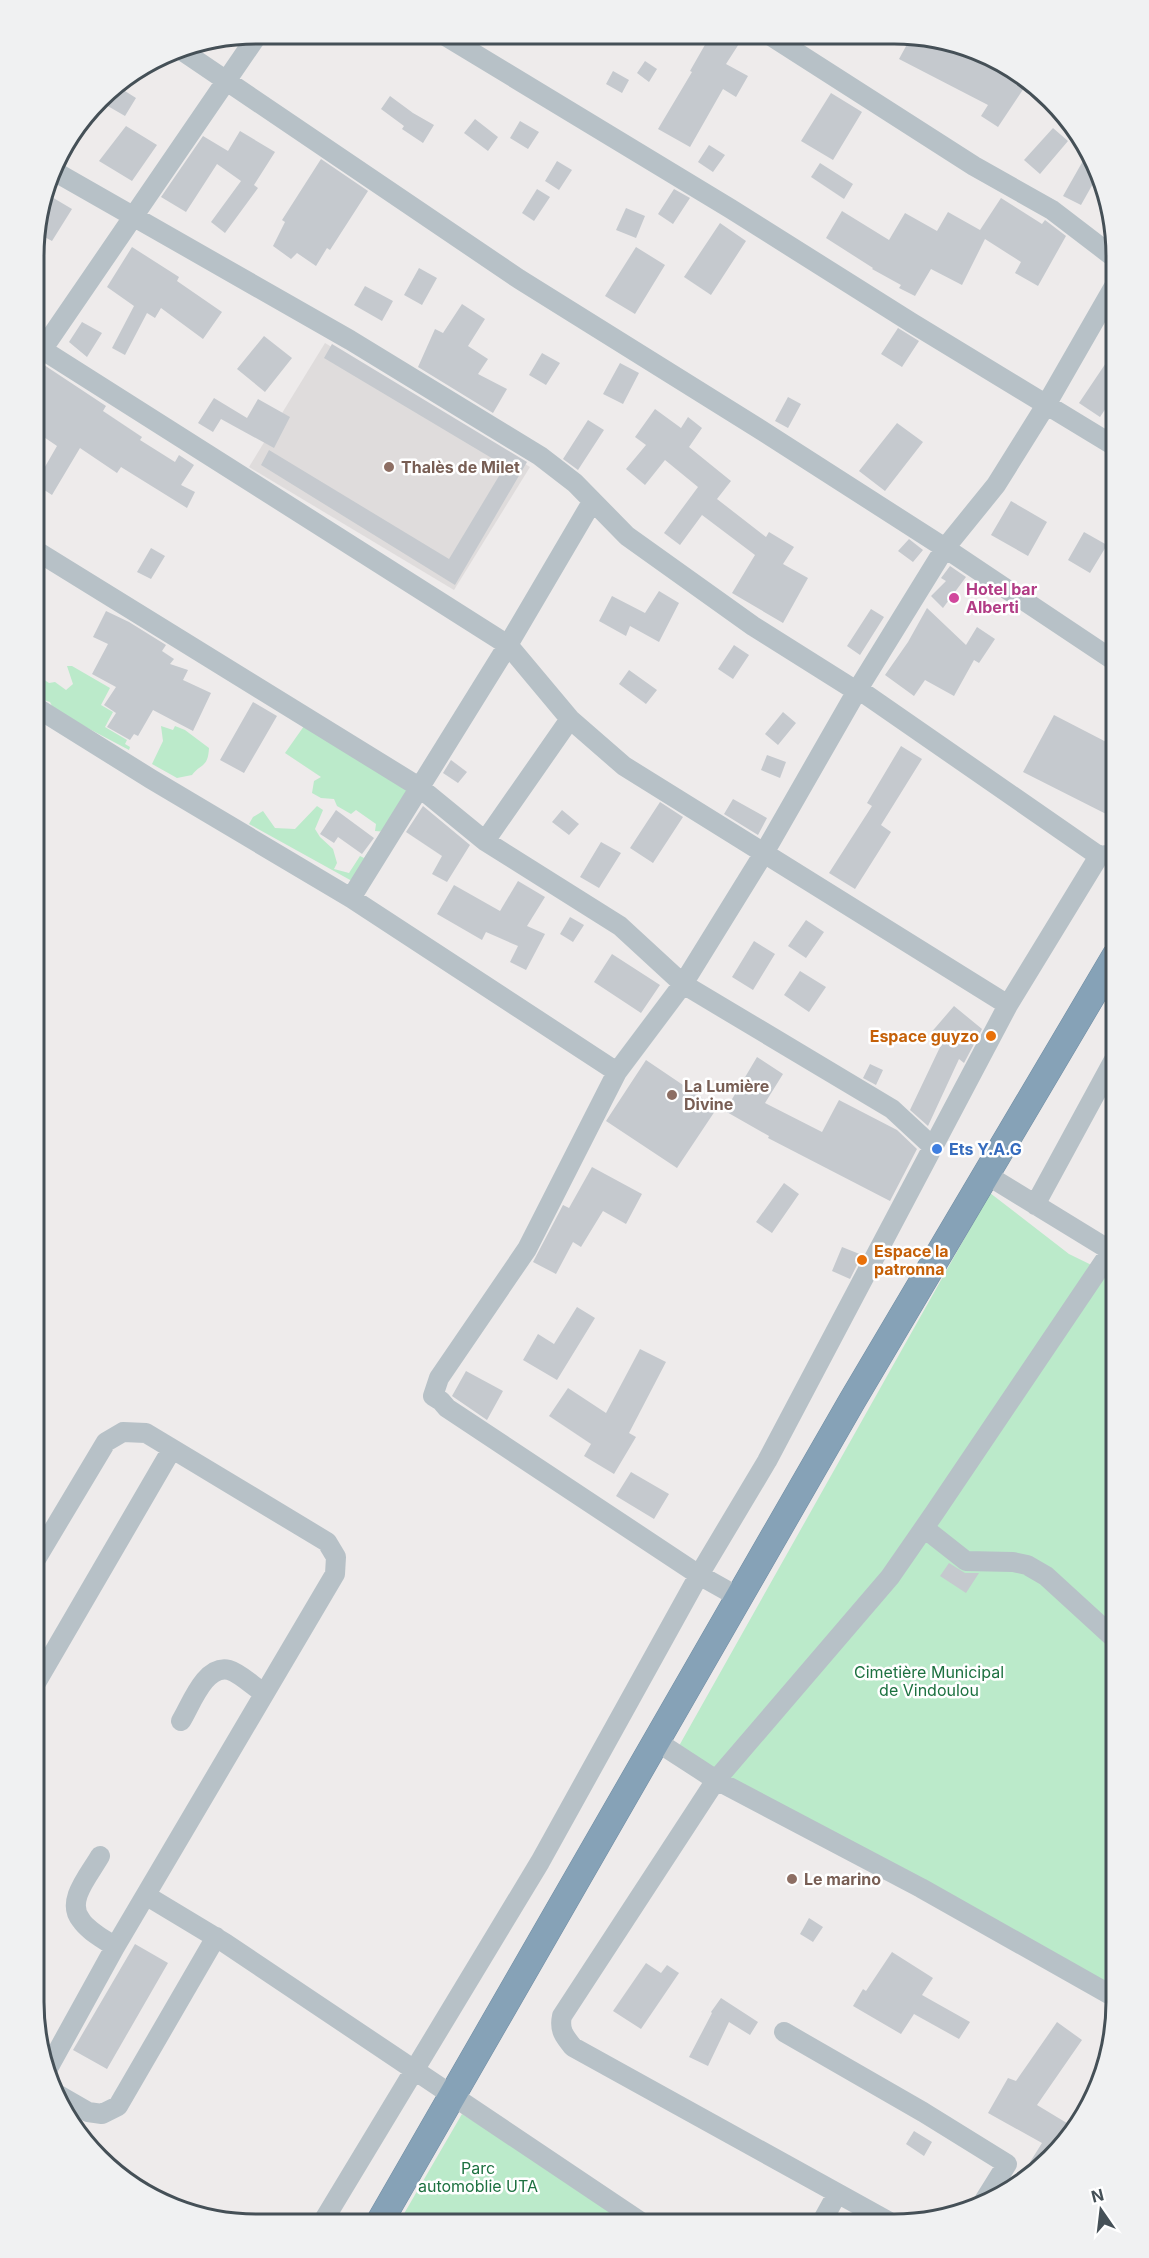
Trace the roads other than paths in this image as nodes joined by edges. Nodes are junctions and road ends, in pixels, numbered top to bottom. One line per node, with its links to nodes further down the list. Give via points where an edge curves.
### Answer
1 (252, 44): 5 (street)
2 (459, 44): 12 (street)
3 (783, 44): 8 (street, via 974,166 1052,210)
4 (188, 55): 5 (street)
5 (227, 80): 7 (street); 15 (street, via 519,279)
6 (60, 174): 7 (street)
7 (134, 215): 10 (street); 14 (street, via 540,456)
8 (1106, 251)
9 (1106, 300): 12 (street)
10 (44, 340)
11 (44, 352): 17 (street)
12 (1046, 405): 13 (street); 15 (street, via 996,485)
13 (1106, 441)
14 (592, 502): 17 (street); 19 (street, via 627,536 753,626)
15 (945, 548): 18 (street); 19 (street)
16 (44, 556): 22 (street)
17 (508, 645): 21 (street); 22 (street)
18 (1106, 655)
19 (858, 689): 24 (street); 25 (street)
20 (44, 712): 27 (street)
21 (570, 719): 23 (street); 24 (street, via 624,766)
22 (419, 787): 23 (street); 27 (street)
23 (485, 842): 29 (street, via 620,926)
24 (764, 854): 29 (street); 30 (street)
25 (1106, 854)
26 (1106, 857): 30 (street)
27 (351, 898): 31 (street)
28 (1106, 972): 34 (highway)
29 (683, 984): 31 (street); 33 (street, via 892,1109)
30 (1008, 1005): 33 (street)
31 (617, 1072): 41 (street, via 527,1249 439,1378 433,1396)
32 (1106, 1074): 35 (street)
33 (933, 1147): 41 (street, via 767,1461)
34 (987, 1175): 35 (street); 42 (highway)
35 (1035, 1205): 36 (street)
36 (1106, 1248)
37 (1106, 1262): 39 (street)
38 (172, 1449): 40 (street, via 146,1433 123,1432 106,1442); 44 (street); 45 (street, via 327,1542 336,1557 335,1574)
39 (924, 1528): 43 (street, via 966,1561 1027,1565 1046,1576); 48 (street, via 890,1577)
40 (44, 1546)
41 (699, 1575): 42 (street); 56 (street, via 540,1862)
42 (740, 1598): 47 (highway)
43 (1106, 1631)
44 (44, 1669)
45 (264, 1694): 46 (street, via 230,1670 219,1670 208,1674); 50 (street)
46 (181, 1721)
47 (656, 1741): 48 (street); 57 (highway)
48 (716, 1780): 53 (street, via 921,1888); 60 (street, via 562,2016 562,2034 573,2047)
49 (100, 1856): 52 (street, via 75,1899 75,1910 81,1921)
50 (147, 1896): 51 (street); 52 (street)
51 (216, 1937): 56 (street); 58 (street, via 118,2106 102,2114 88,2112)
52 (115, 1947): 55 (street)
53 (1106, 1992)
54 (784, 2032): 59 (street, via 1007,2164)
55 (52, 2061)
56 (416, 2070): 57 (street); 61 (street)
57 (452, 2094): 62 (highway); 63 (street)
58 (68, 2101)
59 (990, 2191)
60 (837, 2194): 64 (street); 65 (street)
61 (328, 2214)
62 (384, 2214)
63 (629, 2214)
64 (826, 2214)
65 (874, 2214)

